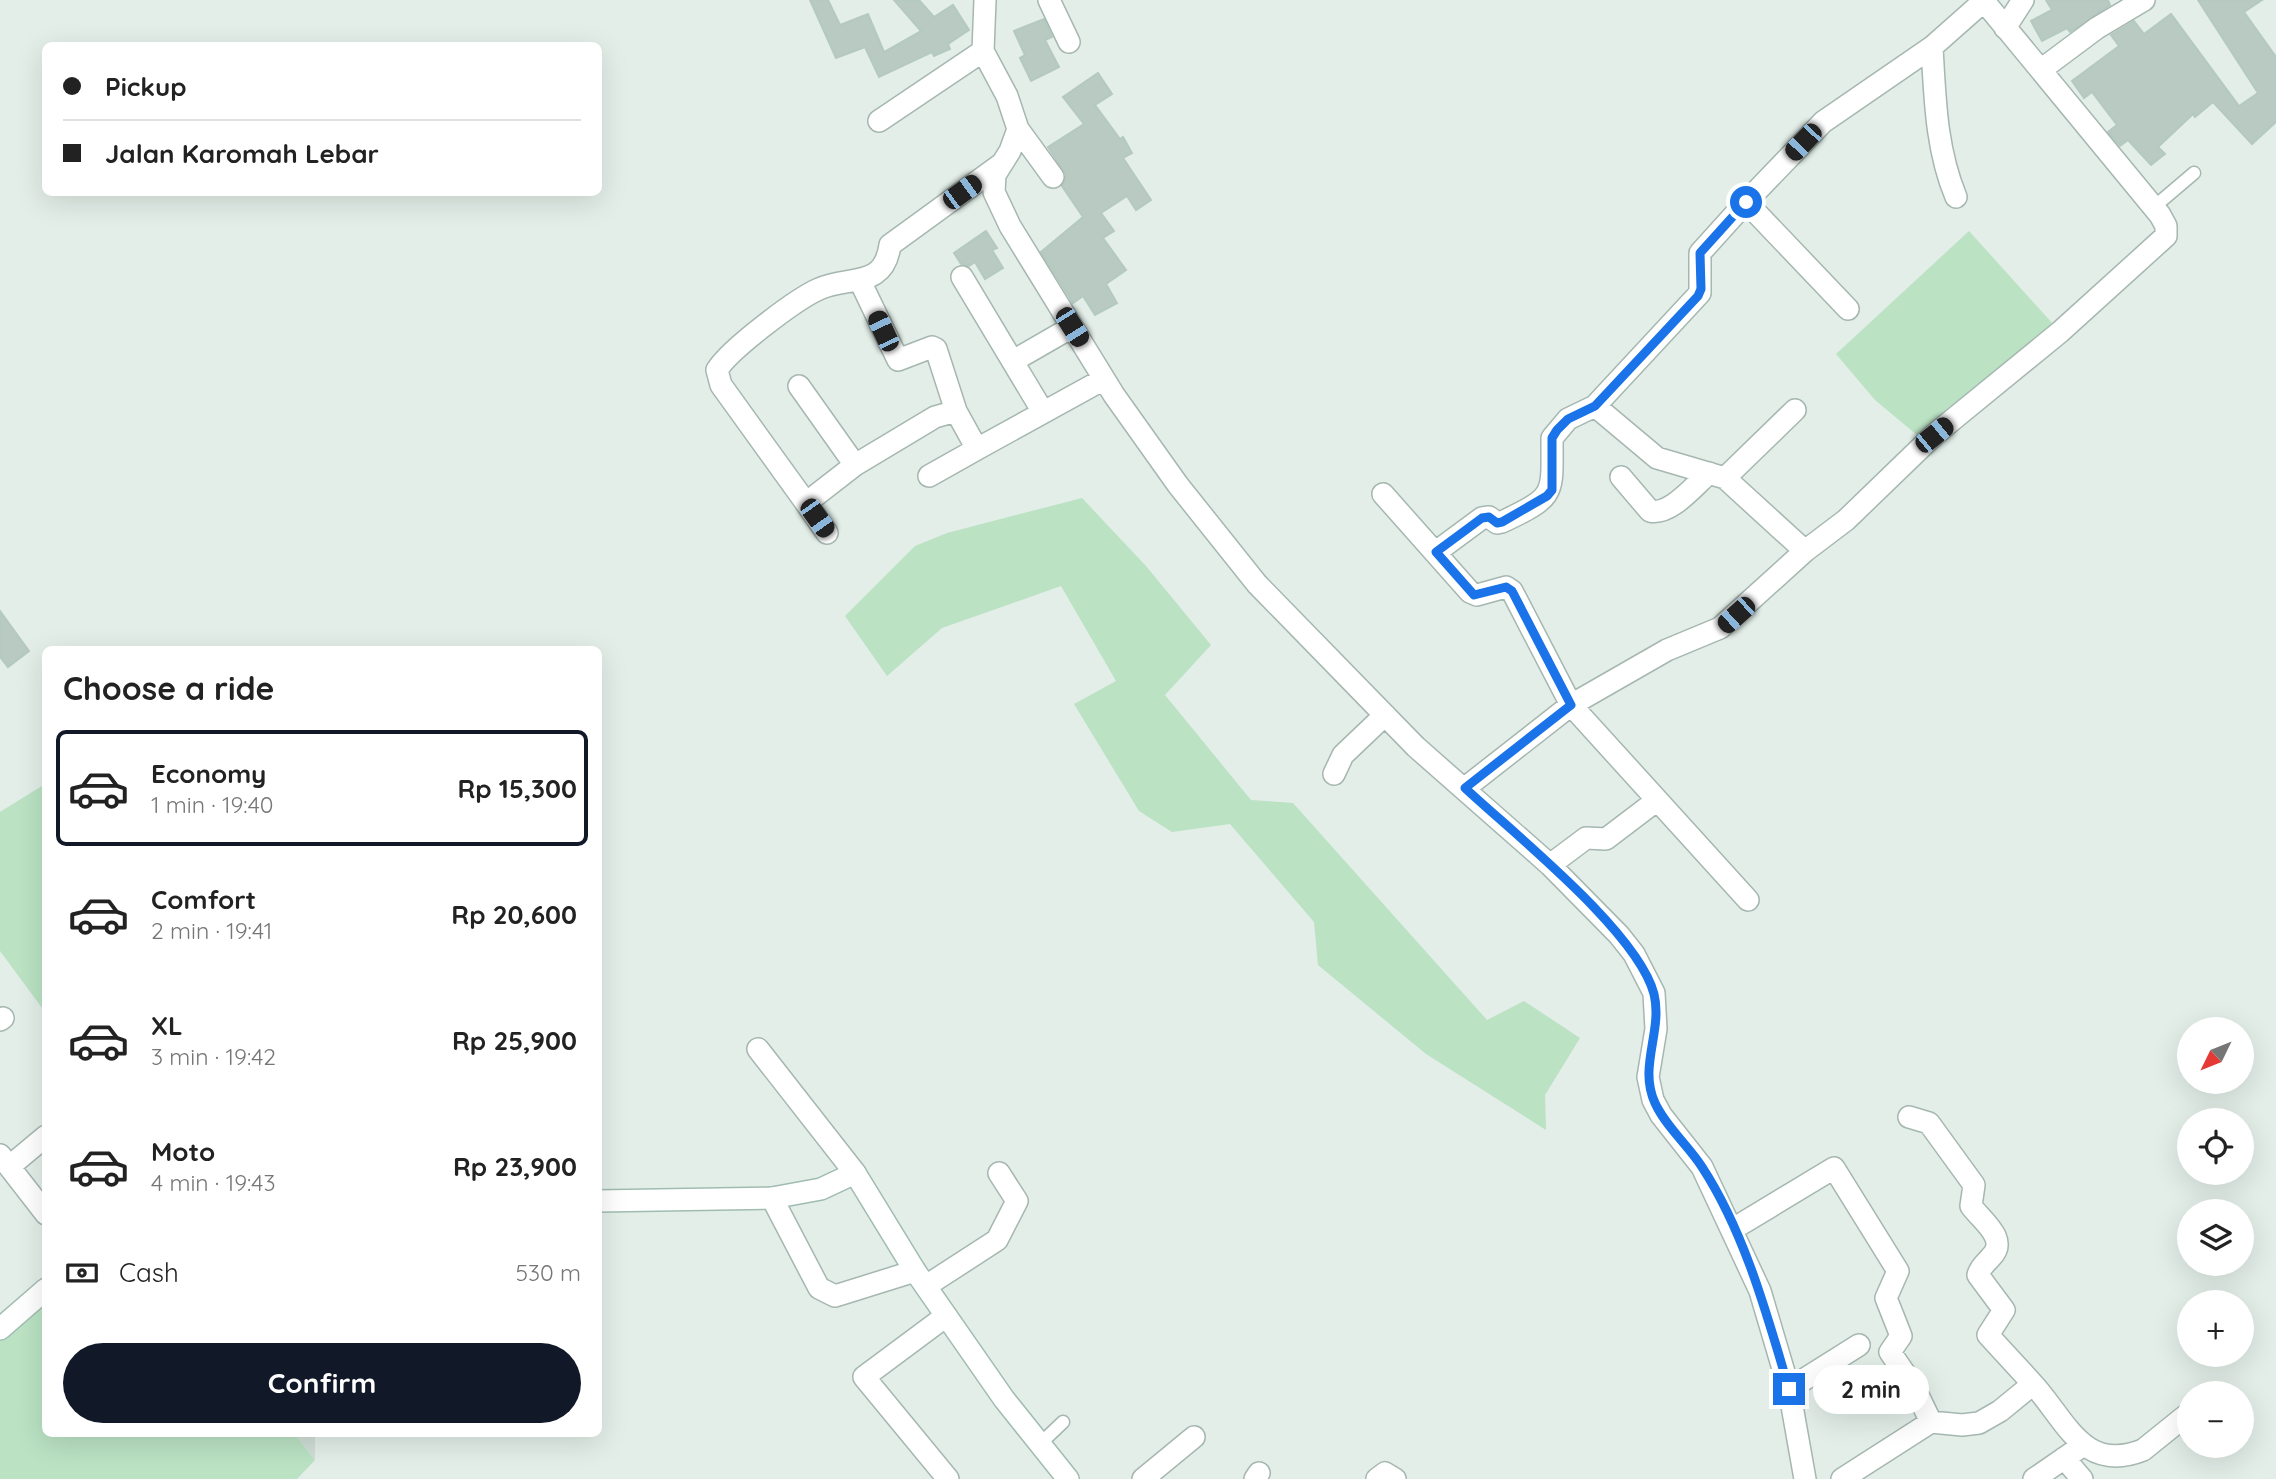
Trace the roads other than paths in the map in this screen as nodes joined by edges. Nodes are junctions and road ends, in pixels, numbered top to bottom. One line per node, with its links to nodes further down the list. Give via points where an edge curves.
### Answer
1 (985, 0): 10 (street)
2 (1049, 0): 8 (street)
3 (2023, 0): 7 (street)
4 (2144, 0): 6 (street)
5 (1983, 1): 7 (street); 9 (street)
6 (2116, 6): 11 (street)
7 (2005, 28): 11 (street)
8 (1069, 42)
9 (1932, 47): 17 (street, via 1937,131); 18 (street, via 1823,122)
10 (983, 51): 12 (street); 13 (street)
11 (2042, 69): 19 (street)
12 (879, 121)
13 (1018, 129): 14 (street); 16 (street)
14 (1000, 165): 21 (street, via 890,245 888,259 879,271); 23 (street, via 993,184 1000,207)
15 (2194, 173): 19 (lane)
16 (1053, 177)
17 (1956, 197)
18 (1746, 202): 22 (street); 27 (street, via 1700,253 1700,293)
19 (2154, 207): 39 (street, via 2166,226 2166,236 2060,332 1934,435 1846,520)
20 (962, 277): 24 (street)
21 (860, 281): 29 (street, via 898,360 936,349); 37 (street, via 822,287 804,296 717,370 721,385)
22 (1848, 309)
23 (1072, 327): 24 (street); 25 (street)
24 (1013, 361): 30 (street)
25 (1104, 379): 30 (street); 42 (street, via 1178,485 1257,584)
26 (799, 386): 32 (street)
27 (1595, 406): 34 (street, via 1657,458); 40 (street, via 1568,419 1552,438 1552,483 1547,496 1502,522 1482,518)
28 (1795, 410): 34 (street)
29 (956, 411): 31 (street); 32 (street, via 935,417)
30 (1043, 412): 31 (street)
31 (977, 449): 33 (street)
32 (855, 466): 37 (street)
33 (929, 476)
34 (1717, 476): 35 (street, via 1657,513 1650,511); 39 (street)
35 (1621, 477)
36 (1383, 494): 40 (street)
37 (806, 503): 38 (street)
38 (827, 533)
39 (1805, 551): 41 (street, via 1720,628 1667,650)
40 (1436, 552): 41 (street, via 1474,595 1506,587 1512,591)
41 (1571, 705): 44 (street); 45 (street)
42 (1385, 715): 43 (street, via 1353,744); 44 (street)
43 (1334, 774)
44 (1465, 788): 46 (street)
45 (1656, 801): 46 (street, via 1606,839 1586,838); 47 (street)
46 (1550, 865): 57 (street, via 1619,935 1654,993 1656,1029 1648,1077 1653,1100 1702,1167)
47 (1748, 900)
48 (758, 1049): 52 (street)
49 (1909, 1117): 63 (street, via 1929,1123 1974,1185 1971,1206 1998,1242 1978,1275 2004,1310 1989,1335)
50 (42, 1138): 51 (street)
51 (5, 1161): 56 (street)
52 (855, 1173): 54 (street, via 821,1189); 58 (street)
53 (999, 1173): 58 (street, via 1017,1201 997,1240)
54 (772, 1198): 55 (street); 58 (street, via 826,1294 843,1295)
55 (602, 1201)
56 (42, 1209)
57 (1735, 1232): 64 (street, via 1760,1291); 66 (street, via 1834,1168 1898,1270 1886,1298 1901,1335 1890,1352)
58 (920, 1279): 60 (street)
59 (42, 1292): 61 (street)
60 (946, 1316): 69 (street); 73 (street, via 864,1377)
61 (0, 1329)
62 (1858, 1345): 64 (street)
63 (2033, 1384): 66 (street, via 1979,1423); 70 (street)
64 (1789, 1389): 78 (street)
65 (1063, 1422): 69 (lane)
66 (1931, 1422): 72 (street)
67 (2177, 1423): 70 (street, via 2134,1454 2098,1454)
68 (1194, 1437): 75 (street)
69 (1041, 1443): 74 (street)
70 (2082, 1446): 71 (street)
71 (2064, 1458): 79 (street); 80 (street)
72 (1848, 1477)
73 (948, 1479)
74 (1068, 1479)
75 (1143, 1479)
76 (1377, 1479): 77 (street, via 1385,1474)
77 (1395, 1479)
78 (1805, 1479)
79 (2034, 1479)
80 (2082, 1479)

